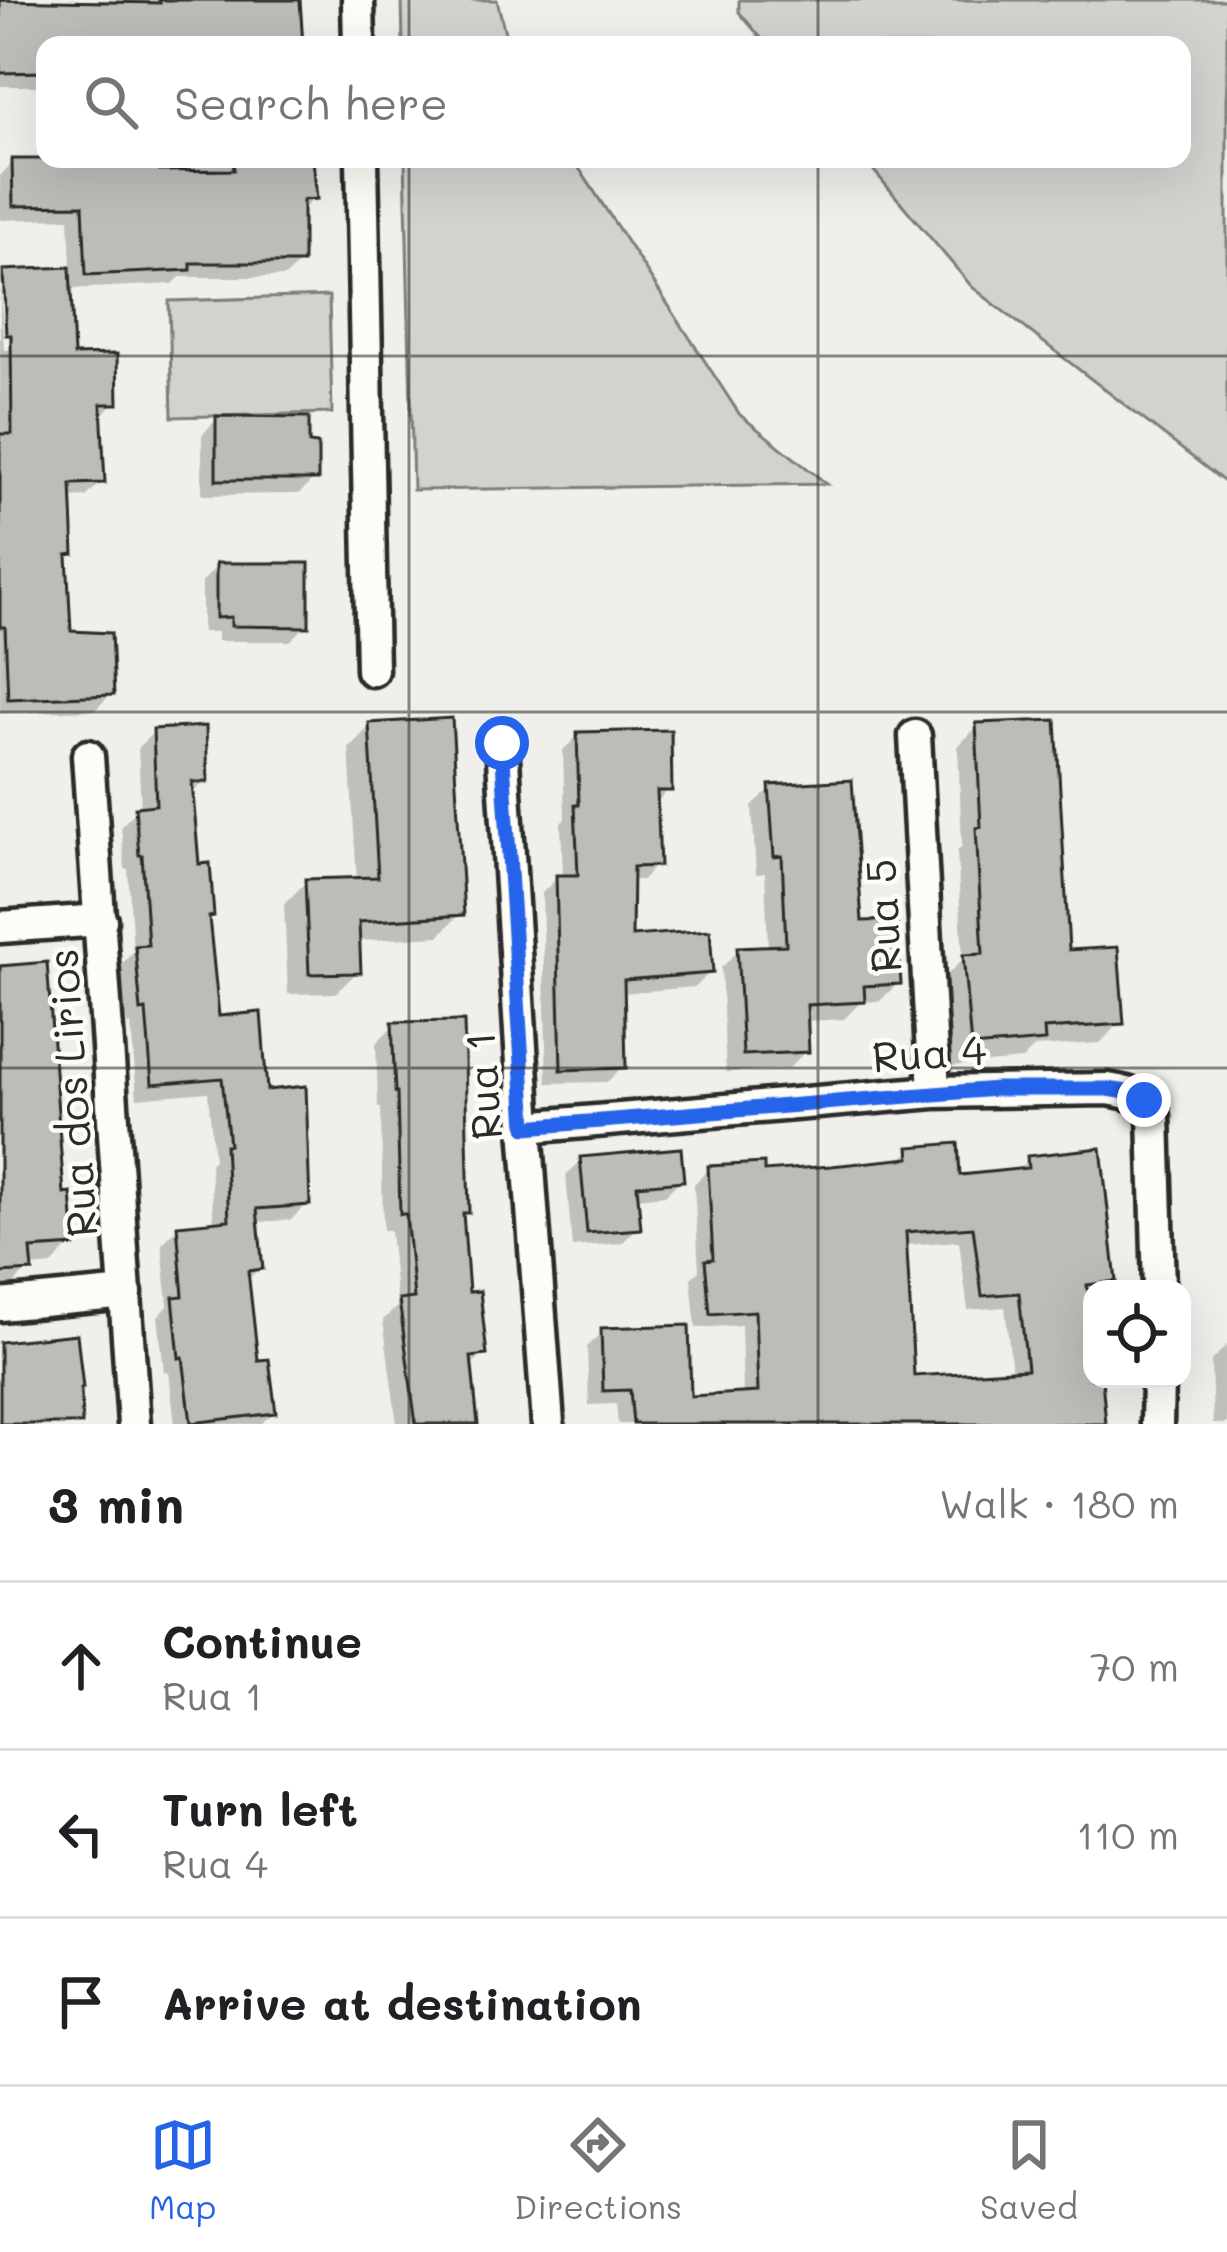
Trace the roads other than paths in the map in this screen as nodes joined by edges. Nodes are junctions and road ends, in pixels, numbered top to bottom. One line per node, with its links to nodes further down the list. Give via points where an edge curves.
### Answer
1 (358, 0): 2 (street)
2 (359, 36)
3 (362, 168): 4 (street)
4 (373, 670)
5 (915, 736): 10 (street, Rua 5)
6 (502, 743): 11 (street, Rua 1)
7 (88, 756): 8 (street, Rua dos Lirios)
8 (101, 920): 9 (street); 13 (street, Rua dos Lirios)
9 (0, 926)
10 (934, 1092): 11 (street, Rua 4); 12 (street, Rua 4, via 1108,1089 1144,1100 1156,1130)
11 (526, 1127): 17 (street, Rua 1)
12 (1159, 1280)
13 (126, 1293): 14 (street); 16 (street, Rua dos Lirios)
14 (0, 1305)
15 (1158, 1388): 18 (street)
16 (134, 1424)
17 (548, 1424)
18 (1157, 1424)

